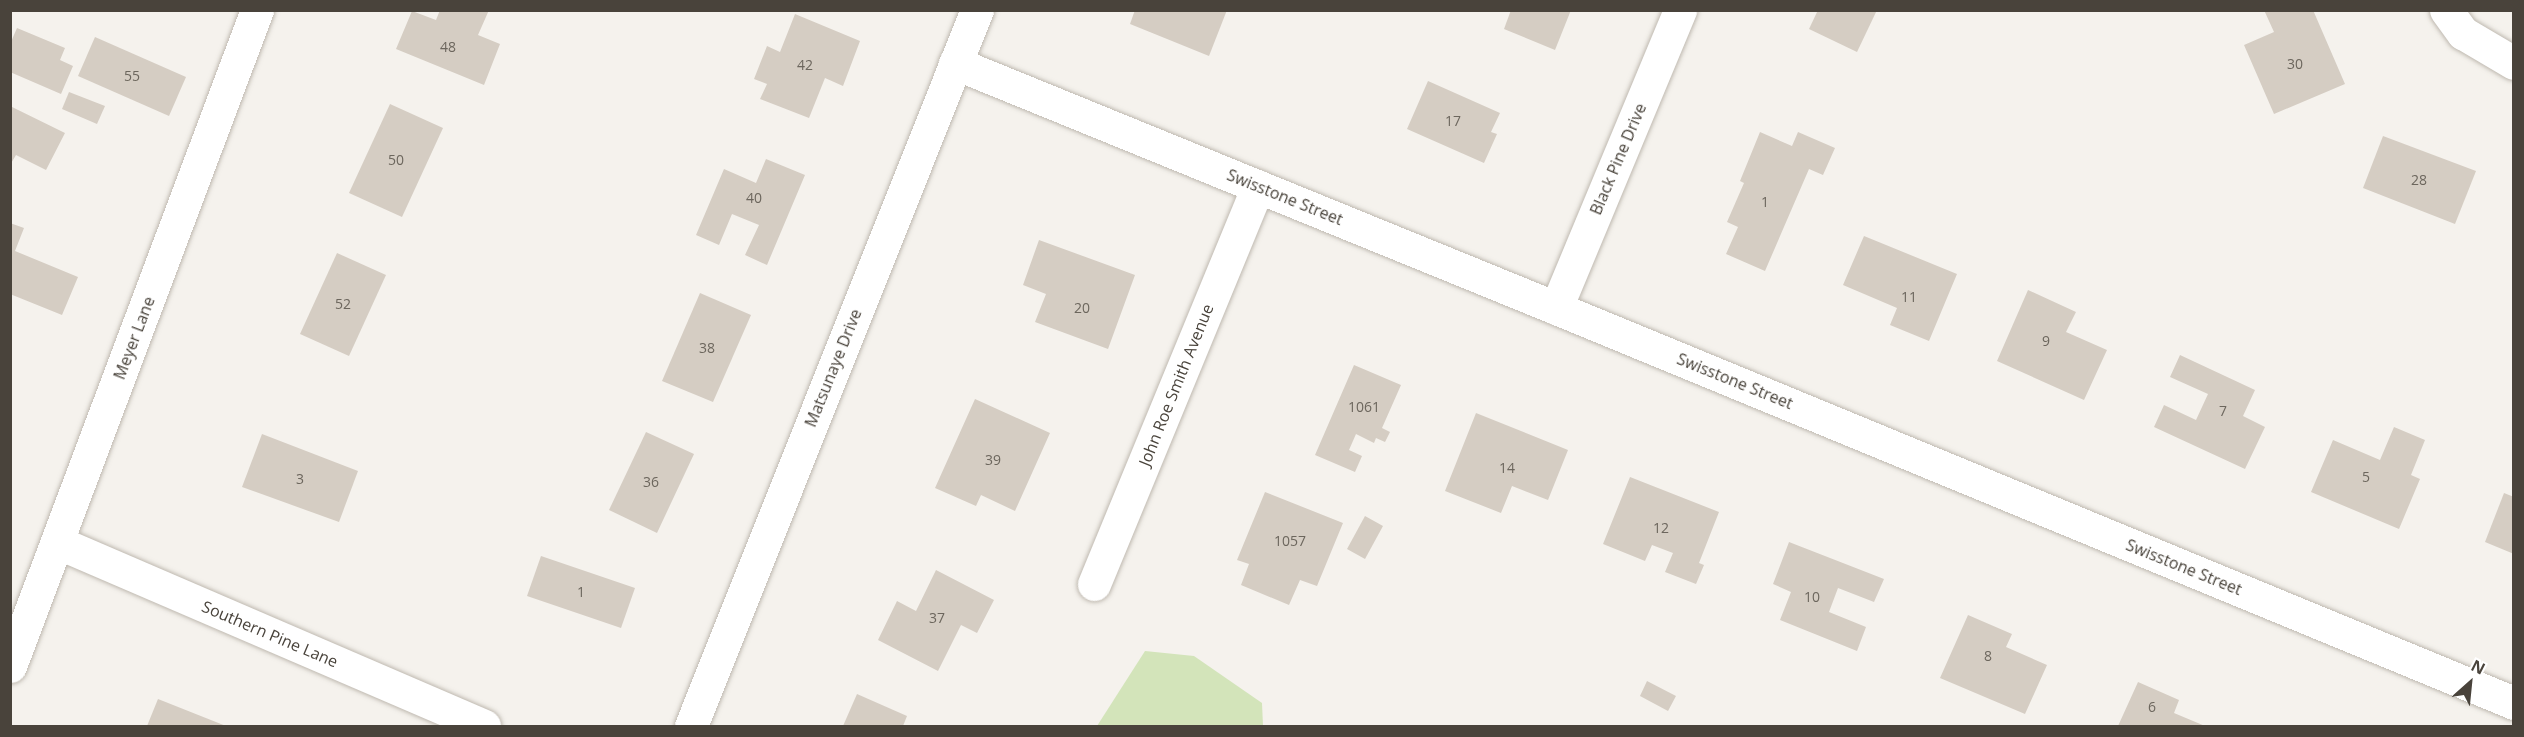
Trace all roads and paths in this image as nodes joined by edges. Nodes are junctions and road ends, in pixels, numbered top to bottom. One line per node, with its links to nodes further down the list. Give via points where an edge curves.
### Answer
1 (257, 10): 9 (street, Meyer Lane)
2 (977, 10): 5 (street, Matsunaye Drive)
3 (1680, 10): 8 (street, Black Pine Drive)
4 (2446, 10): 6 (street, via 2463,33)
5 (955, 63): 7 (street, Swisstone Street); 14 (street, Matsunaye Drive)
6 (2514, 63)
7 (1258, 186): 8 (street, Swisstone Street); 10 (street, John Roe Smith Avenue)
8 (1556, 308): 12 (street, Swisstone Street)
9 (57, 542): 11 (street, Meyer Lane); 13 (street, Southern Pine Lane)
10 (1094, 584)
11 (10, 666)
12 (2514, 703)
13 (484, 726)
14 (691, 726)

